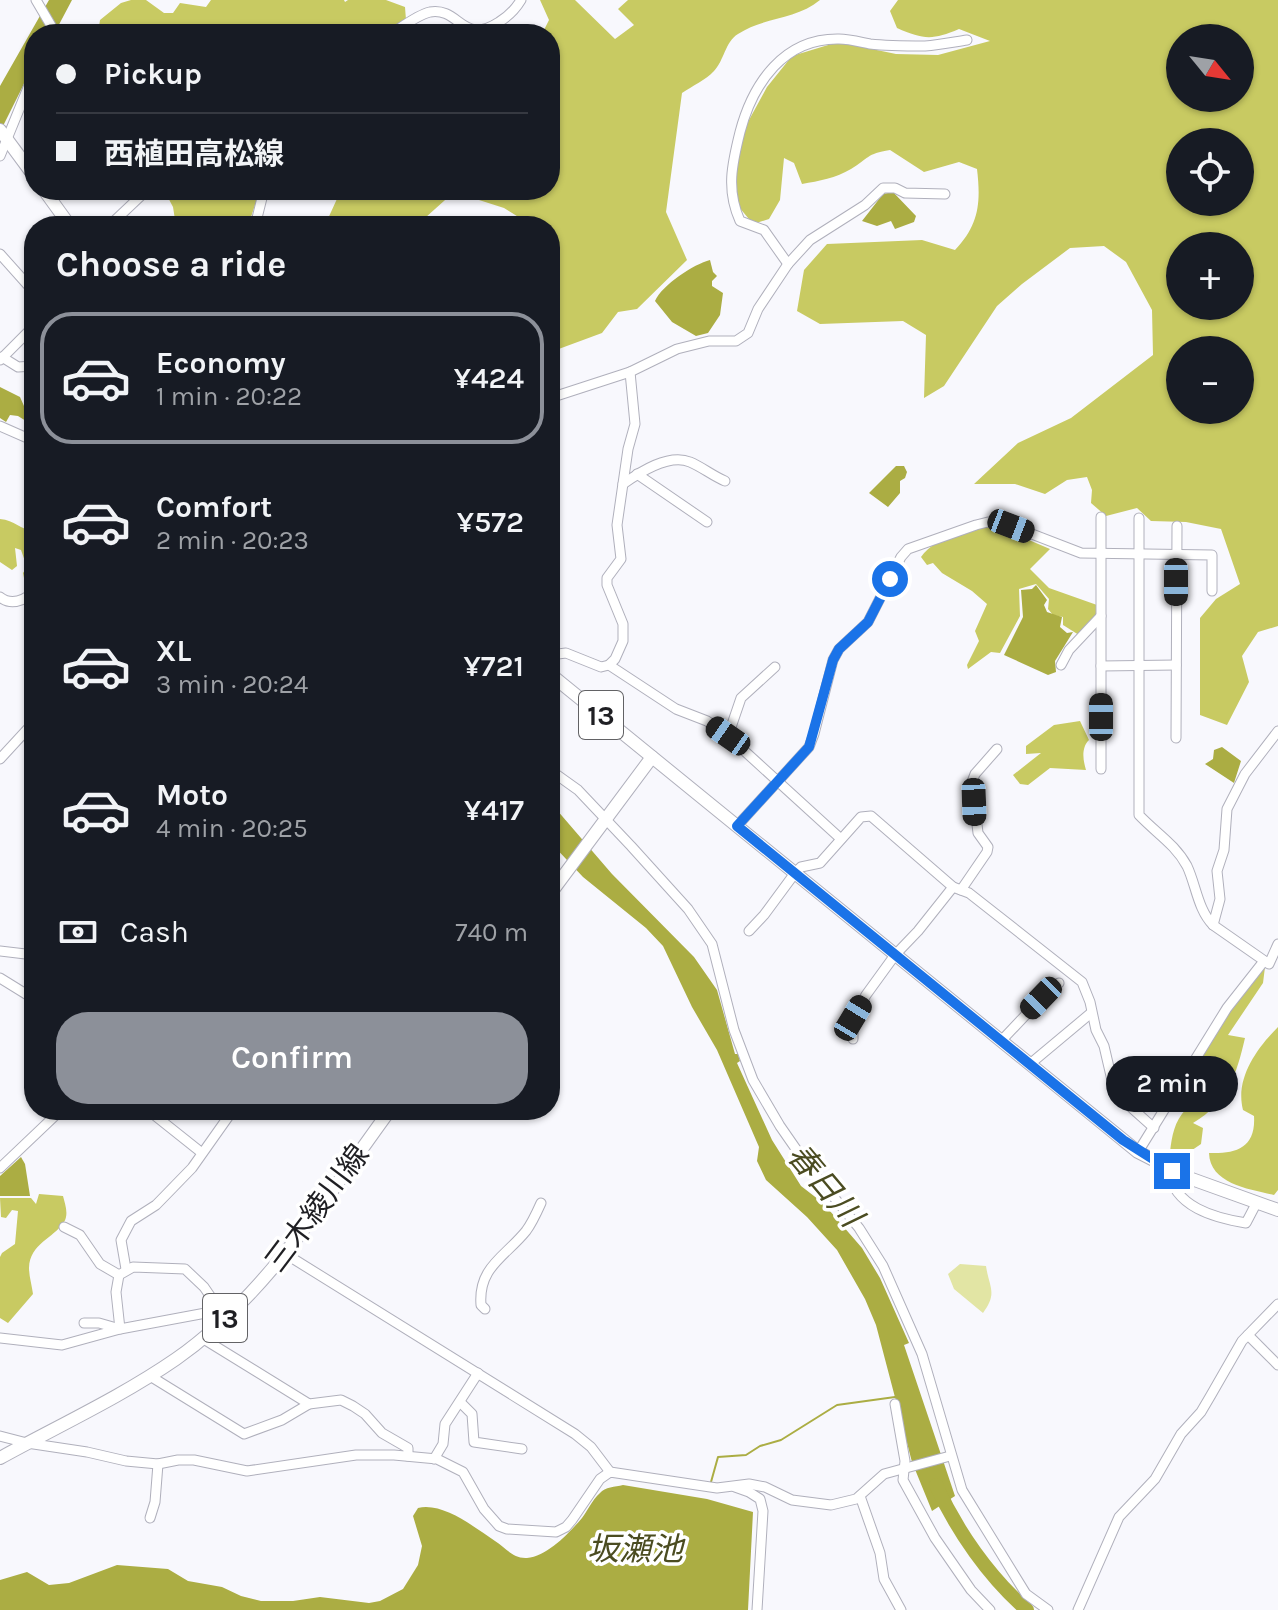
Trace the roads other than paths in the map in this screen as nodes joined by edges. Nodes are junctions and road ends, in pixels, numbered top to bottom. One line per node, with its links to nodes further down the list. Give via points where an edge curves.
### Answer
1 (521, 0): 6 (street)
2 (38, 4): 3 (street)
3 (50, 24)
4 (410, 24): 5 (street, via 432,12)
5 (464, 24)
6 (496, 24)
7 (967, 40): 16 (street, via 927,46 825,41 792,49 756,90 730,175 734,207 740,221 764,230)
8 (24, 96): 9 (street)
9 (4, 135): 10 (street); 11 (main road)
10 (0, 156)
11 (24, 162)
12 (945, 194): 16 (street, via 883,188 810,240)
13 (136, 200): 14 (street)
14 (120, 216)
15 (0, 254): 17 (street)
16 (788, 264): 21 (street, via 748,333 736,341 677,349)
17 (24, 281)
18 (24, 336): 19 (street)
19 (1, 359): 20 (street)
20 (24, 367)
21 (630, 372): 22 (street); 27 (street, via 635,424)
22 (560, 395)
23 (0, 426): 24 (street)
24 (24, 437)
25 (637, 474): 26 (street, via 678,460); 27 (street); 30 (street)
26 (725, 481)
27 (623, 484): 40 (street, via 617,525 621,559 607,585 623,624 623,641)
28 (1101, 517): 32 (street)
29 (1139, 518): 33 (street)
30 (707, 522)
31 (1177, 526): 34 (street)
32 (1101, 553): 33 (street); 38 (street); 56 (street, via 1081,553 988,522 908,549 868,622 833,660 809,747)
33 (1139, 554): 34 (street); 44 (street)
34 (1177, 555): 35 (street, via 1212,555); 42 (street)
35 (1212, 591)
36 (0, 597): 37 (street, via 7,602)
37 (24, 597)
38 (1101, 616): 41 (street); 43 (street)
39 (560, 654): 40 (street)
40 (609, 665): 49 (street)
41 (1061, 665)
42 (1176, 665): 44 (street); 50 (street)
43 (1101, 666): 44 (street); 54 (street)
44 (1138, 666): 63 (street, via 1139,815 1177,850)
45 (775, 667): 49 (street, via 741,698)
46 (560, 682): 52 (main road, 13)
47 (1278, 731): 63 (street, via 1245,774 1227,809)
48 (24, 733): 53 (street)
49 (728, 736): 56 (street)
50 (1176, 738)
51 (997, 749): 62 (street, via 972,782 975,819 987,852)
52 (652, 757): 57 (main road, 13); 58 (main road)
53 (0, 759)
54 (1101, 769)
55 (560, 777): 57 (street)
56 (777, 779): 58 (street); 59 (street)
57 (605, 819): 61 (main road, 13); 111 (street, via 688,909 712,944 753,1080 805,1162 883,1266 922,1354)
58 (737, 826): 60 (main road)
59 (841, 839): 60 (street, via 820,863); 62 (street, via 861,817 871,816)
60 (795, 873): 64 (street); 68 (main road)
61 (560, 880)
62 (957, 888): 68 (street); 73 (street, via 1082,982)
63 (1213, 925): 69 (street)
64 (749, 931)
65 (1278, 944): 69 (street, via 1269,964)
66 (0, 951): 67 (street)
67 (24, 954)
68 (895, 955): 74 (street, via 853,1018); 75 (main road)
69 (1264, 961): 81 (street, via 1227,1008)
70 (0, 978): 72 (street)
71 (1059, 983): 75 (street)
72 (24, 993)
73 (1091, 1013): 76 (street); 81 (street, via 1115,1093)
74 (853, 1039)
75 (1001, 1041): 76 (main road)
76 (1030, 1064): 82 (main road)
77 (50, 1120): 84 (street)
78 (161, 1120): 83 (street)
79 (226, 1120): 83 (street)
80 (383, 1120): 90 (main road, 三木綾川線 / 13)
81 (1154, 1128): 82 (street)
82 (1138, 1152): 85 (main road)
83 (202, 1153): 91 (street, via 156,1205 131,1221 121,1240)
84 (0, 1168)
85 (1169, 1170): 86 (main road); 86 (street, via 1177,1189 1210,1216 1246,1223)
86 (1257, 1202): 88 (main road)
87 (541, 1203): 94 (street, via 526,1231 504,1250 481,1283)
88 (1278, 1210)
89 (64, 1227): 91 (street, via 80,1235 100,1264)
90 (284, 1253): 95 (main road, 三木綾川線 / 13); 102 (street)
91 (122, 1272): 93 (street, via 144,1266 185,1269); 97 (street, via 116,1292)
92 (1278, 1304): 98 (street)
93 (217, 1306): 95 (street); 97 (street, via 211,1312)
94 (485, 1309)
95 (233, 1310): 100 (main road, 三木綾川線 / 13)
96 (84, 1323): 97 (street)
97 (120, 1329): 99 (street, via 62,1345)
98 (1248, 1335): 101 (street); 124 (street, via 1155,1479 1119,1517)
99 (0, 1338)
100 (202, 1338): 103 (main road, 三木綾川線 / 13); 105 (street)
101 (1278, 1365)
102 (478, 1373): 104 (street); 116 (street, via 575,1434)
103 (150, 1376): 105 (street, via 244,1434); 108 (main road, 三木綾川線 / 13)
104 (460, 1402): 109 (street, via 472,1414 474,1442); 113 (street, via 445,1424 443,1444)
105 (309, 1404): 110 (street, via 341,1400 353,1406 408,1448)
106 (895, 1404): 115 (street)
107 (0, 1436): 108 (street)
108 (27, 1443): 112 (main road, 三木綾川線 / 13); 114 (street)
109 (522, 1449)
110 (408, 1456): 113 (street); 114 (street, via 333,1457 247,1471 194,1460)
111 (949, 1456): 115 (street); 123 (street, via 968,1502 1020,1585)
112 (0, 1458)
113 (434, 1459): 116 (street, via 463,1472 490,1518 507,1529 556,1532 566,1527)
114 (158, 1464): 119 (street)
115 (905, 1470): 118 (street, via 884,1474); 122 (street, via 903,1480 935,1538)
116 (610, 1472): 117 (street)
117 (732, 1486): 118 (street, via 765,1487 807,1504 844,1503); 120 (street, via 760,1499 763,1511)
118 (860, 1496): 121 (street, via 884,1579)
119 (150, 1518)
120 (757, 1610)
121 (901, 1610)
122 (990, 1610)
123 (1048, 1610)
124 (1078, 1610)

